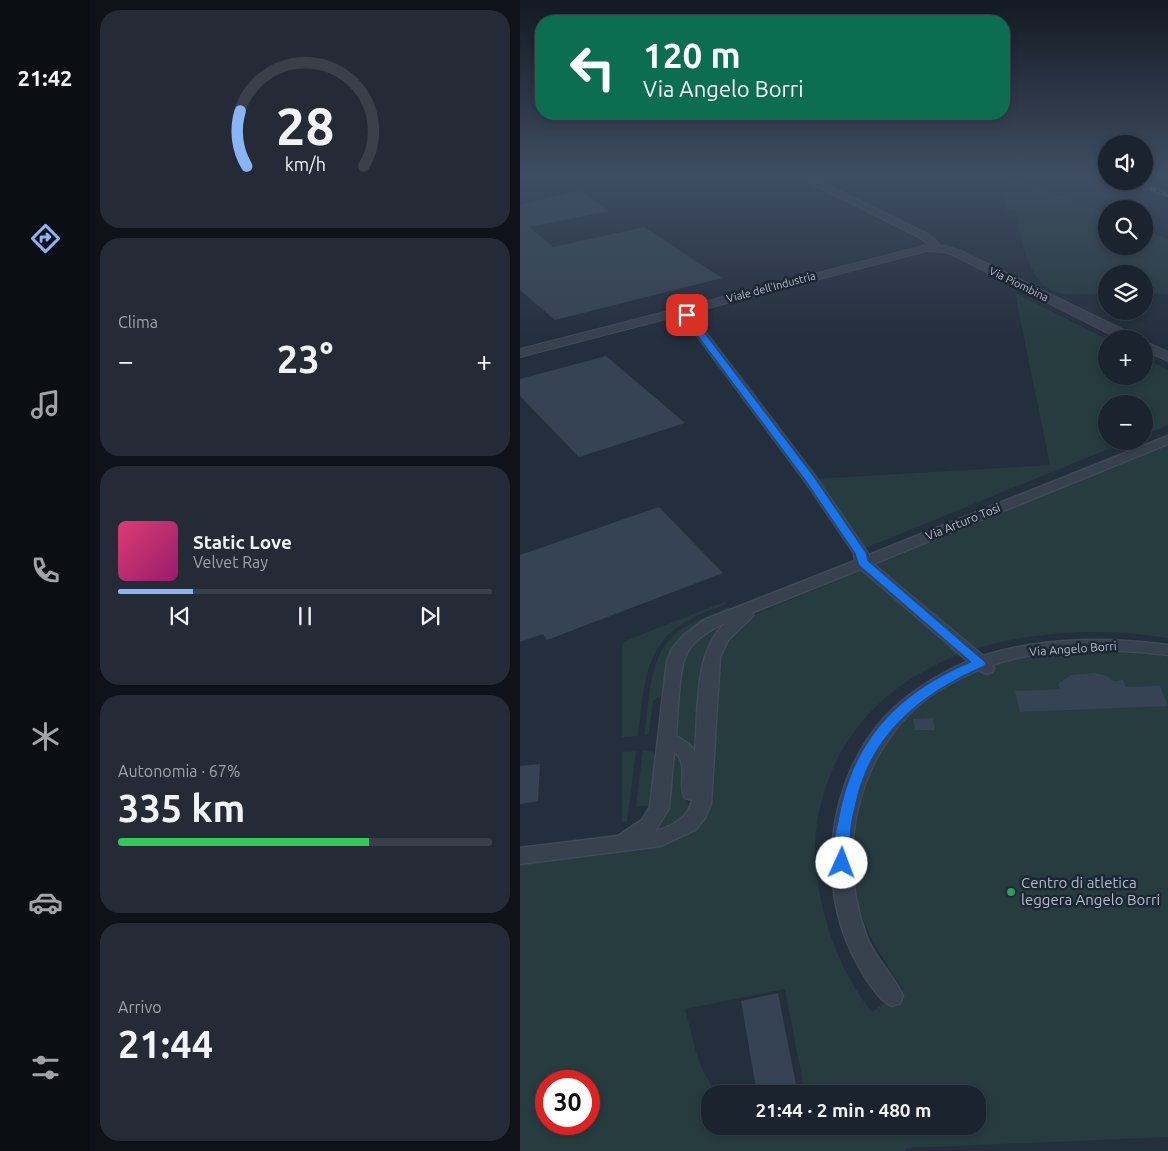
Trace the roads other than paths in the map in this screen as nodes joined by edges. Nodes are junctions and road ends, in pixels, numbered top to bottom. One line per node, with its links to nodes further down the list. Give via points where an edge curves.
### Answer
1 (909, 230): 2 (street, Via Piombina, via 930,240)
2 (936, 248): 3 (street, Viale dell'Industria, via 916,250); 4 (street, Via Piombina, via 957,253)
3 (683, 310): 6 (street, Viale dell'Industria); 9 (street, via 810,479 860,553)
4 (1113, 330)
5 (1153, 350): 7 (street)
6 (520, 353)
7 (1168, 357)
8 (1168, 440): 9 (street, Via Arturo Tosi)
9 (863, 563): 10 (street, Via Arturo Tosi); 12 (street)
10 (759, 605): 13 (street, Via Arturo Tosi, via 707,626 682,646 673,670); 14 (street, Via Arturo Tosi, via 732,624 714,649)
11 (1168, 650): 12 (street, Via Angelo Borri, via 1122,645 1060,647 1017,653)
12 (983, 666): 17 (street, Via Angelo Borri, via 949,676 900,710 869,752 848,805 841,874 847,905 855,934)
13 (667, 739): 14 (street, via 682,747 692,759 692,798); 15 (street, Via Arturo Tosi, via 657,815 649,825)
14 (698, 813): 15 (street, Via Arturo Tosi, via 688,825 670,835)
15 (624, 842): 16 (street, Via Arturo Tosi)
16 (520, 856)
17 (892, 996)

